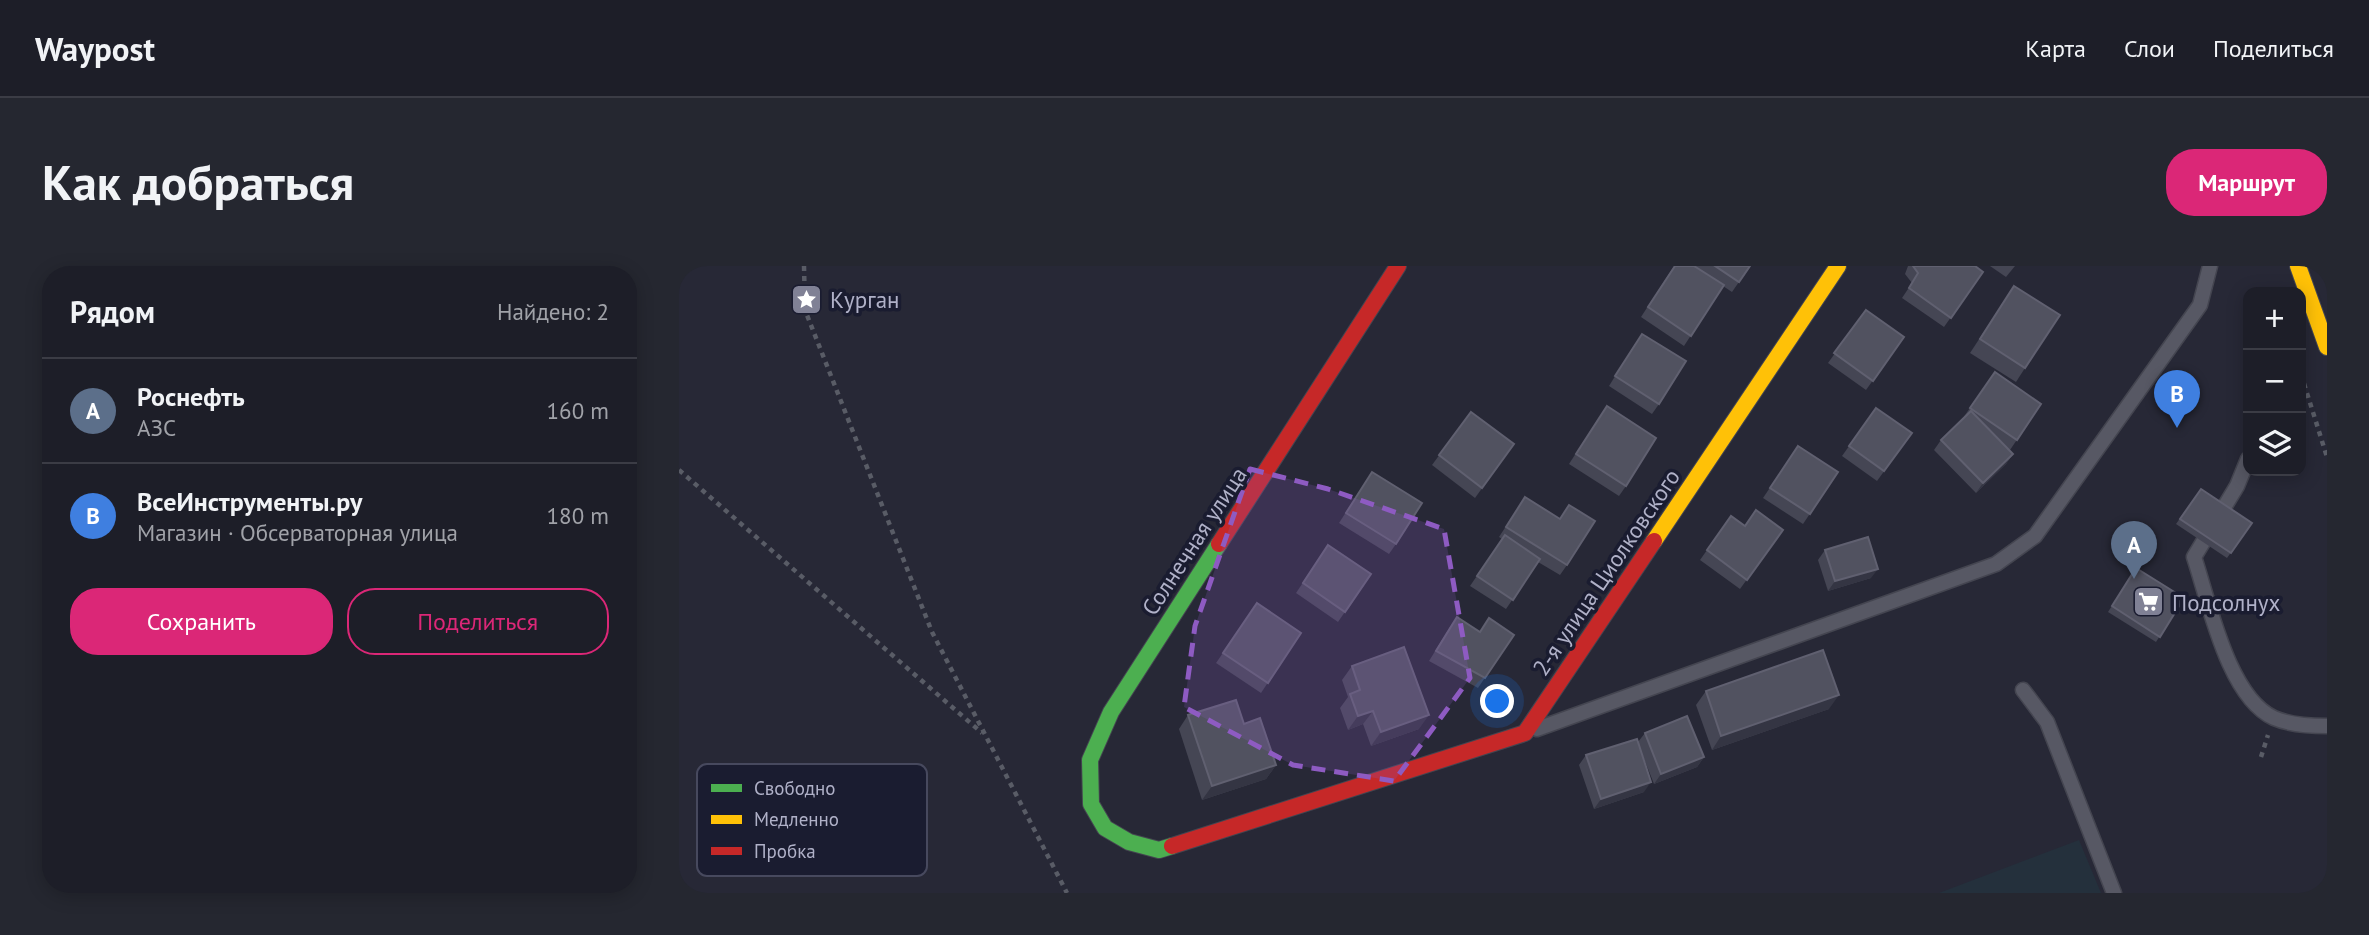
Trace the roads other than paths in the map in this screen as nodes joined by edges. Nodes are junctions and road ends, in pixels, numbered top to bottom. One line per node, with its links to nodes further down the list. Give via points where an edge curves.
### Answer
1 (1398, 266): 11 (street, Солнечная улица, via 1111,712 1090,760 1091,804 1105,828 1129,842 1159,850)
2 (1838, 266): 11 (street, 2-я улица Циолковского)
3 (2210, 266): 11 (lane, via 2200,305 2035,536 1996,564)
4 (2298, 266): 5 (street)
5 (2313, 307): 6 (lane); 7 (street)
6 (2306, 323)
7 (2327, 347)
8 (2243, 471): 10 (lane, via 2194,557 2229,661 2249,698 2273,717)
9 (2023, 690): 12 (lane, via 2047,722)
10 (2327, 726)
11 (1525, 733)
12 (2114, 893)

